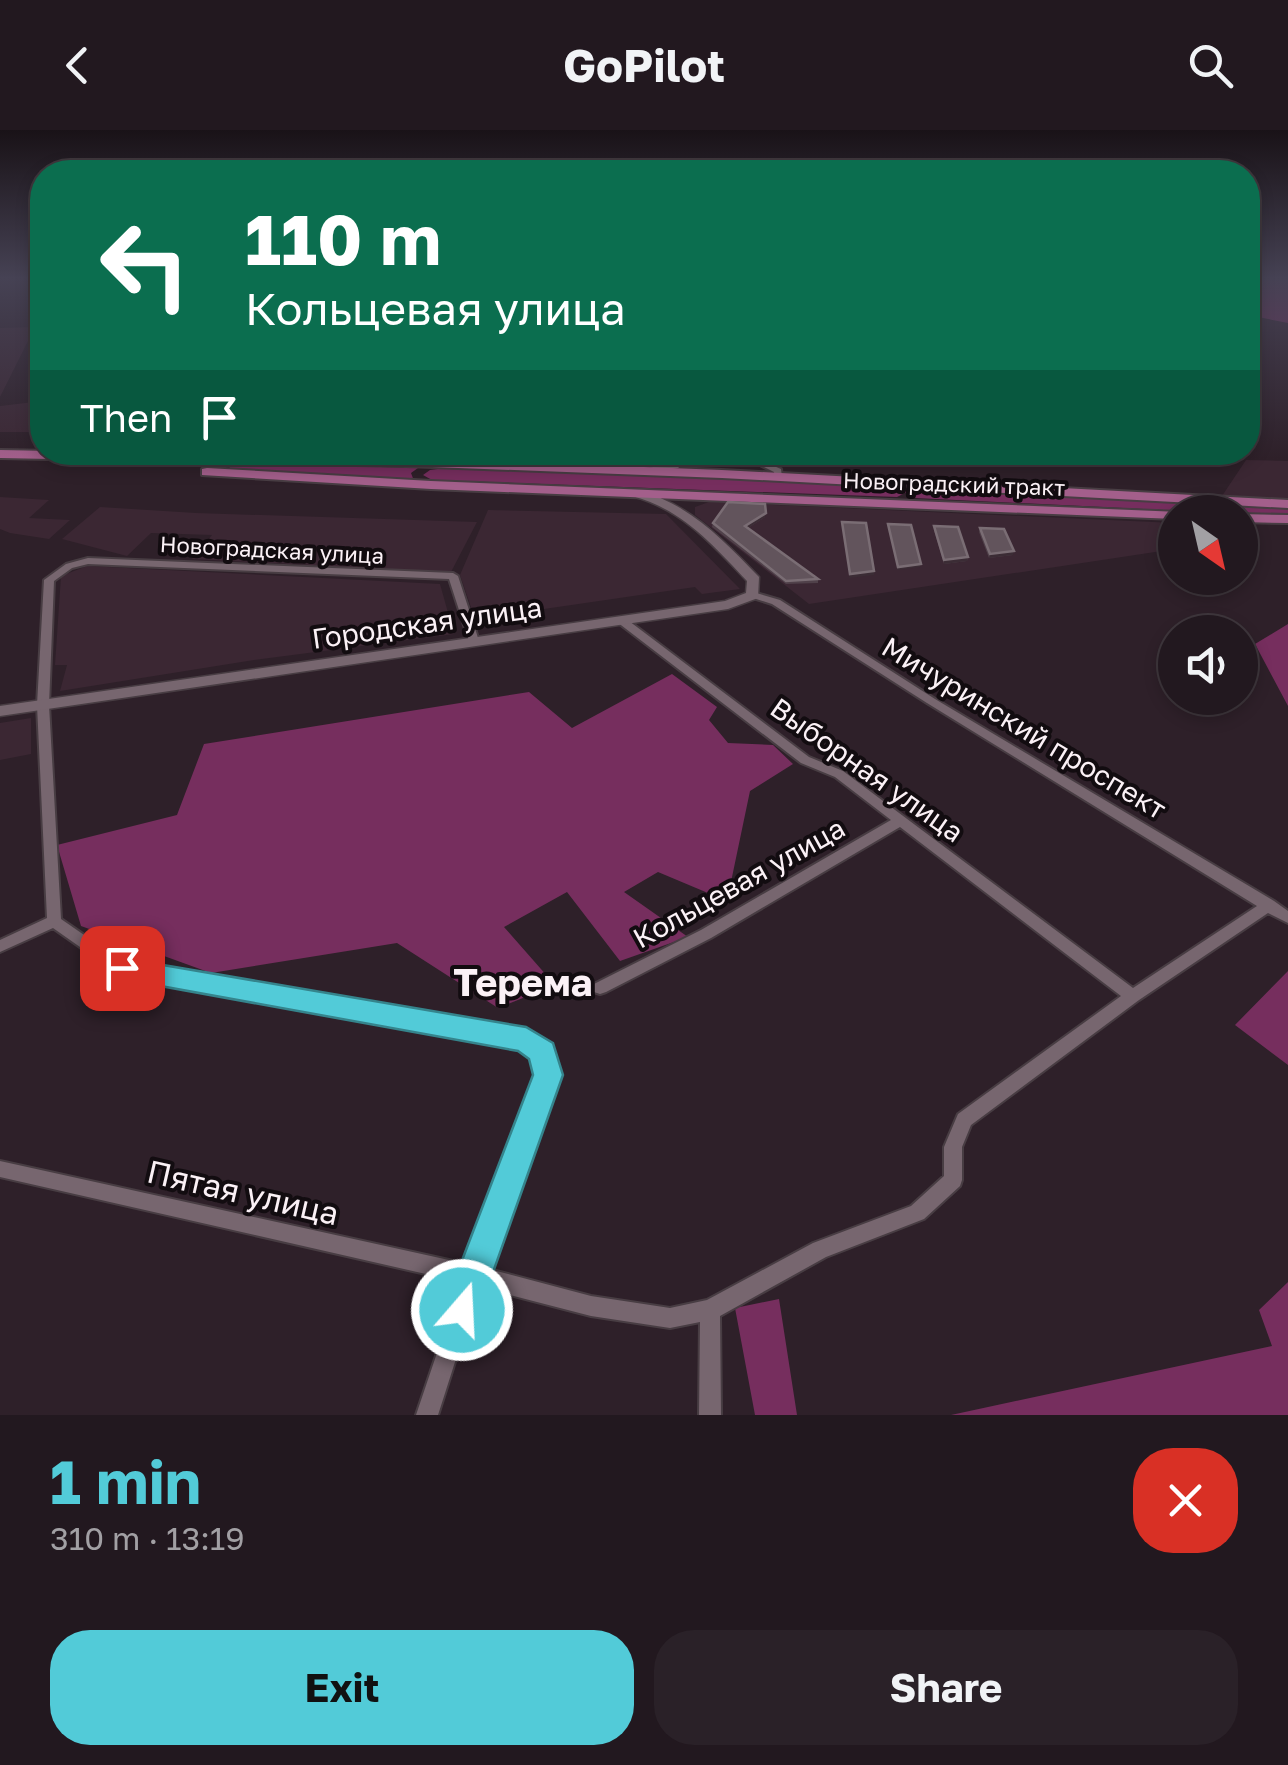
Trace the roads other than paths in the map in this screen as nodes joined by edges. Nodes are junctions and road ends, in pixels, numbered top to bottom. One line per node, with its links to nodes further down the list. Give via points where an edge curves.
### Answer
1 (0, 457): 2 (main road); 3 (main road, Новоградский тракт)
2 (30, 457)
3 (30, 459)
4 (123, 465): 14 (main road, Новоградский тракт)
5 (445, 465): 14 (main road, via 417,473)
6 (476, 465): 10 (main road)
7 (675, 465): 10 (street)
8 (697, 465): 11 (street)
9 (769, 465): 12 (street)
10 (636, 471): 11 (main road)
11 (722, 474): 12 (main road)
12 (778, 477): 13 (main road)
13 (892, 481): 17 (main road, via 912,495); 18 (main road)
14 (430, 485): 15 (main road, Новоградский тракт)
15 (636, 494): 16 (main road, Новоградский тракт); 20 (street, via 667,502)
16 (717, 497): 17 (main road, Новоградский тракт); 20 (street, via 692,502 684,510)
17 (894, 504): 19 (main road, Новоградский тракт)
18 (1288, 504)
19 (1158, 515)
20 (688, 517): 23 (street, via 754,580)
21 (1258, 518): 22 (main road)
22 (1288, 519)
23 (754, 595): 24 (street, Городская улица, via 728,605); 29 (street, Мичуринский проспект, via 776,602)
24 (621, 620): 25 (street, Городская улица); 28 (street, Выборная улица, via 805,760 838,774)
25 (474, 641): 26 (street, Городская улица); 26 (street, Новоградская улица, via 454,576 88,561 48,580)
26 (43, 704): 27 (street, Городская улица); 31 (street)
27 (0, 712)
28 (900, 820): 33 (street, Кольцевая улица); 34 (street, Выборная улица)
29 (1269, 905): 30 (street, Мичуринский проспект); 34 (street)
30 (1288, 918)
31 (54, 921): 32 (street); 36 (street, via 122,968 526,1040 542,1052 548,1075)
32 (0, 946)
33 (600, 988)
34 (1133, 996): 37 (street, via 964,1120 953,1147 953,1180 917,1214 820,1250)
35 (0, 1169): 36 (street, Пятая улица)
36 (473, 1275): 37 (street, Пятая улица, via 670,1318); 38 (street)
37 (710, 1310): 39 (street)
38 (428, 1415)
39 (710, 1415)

